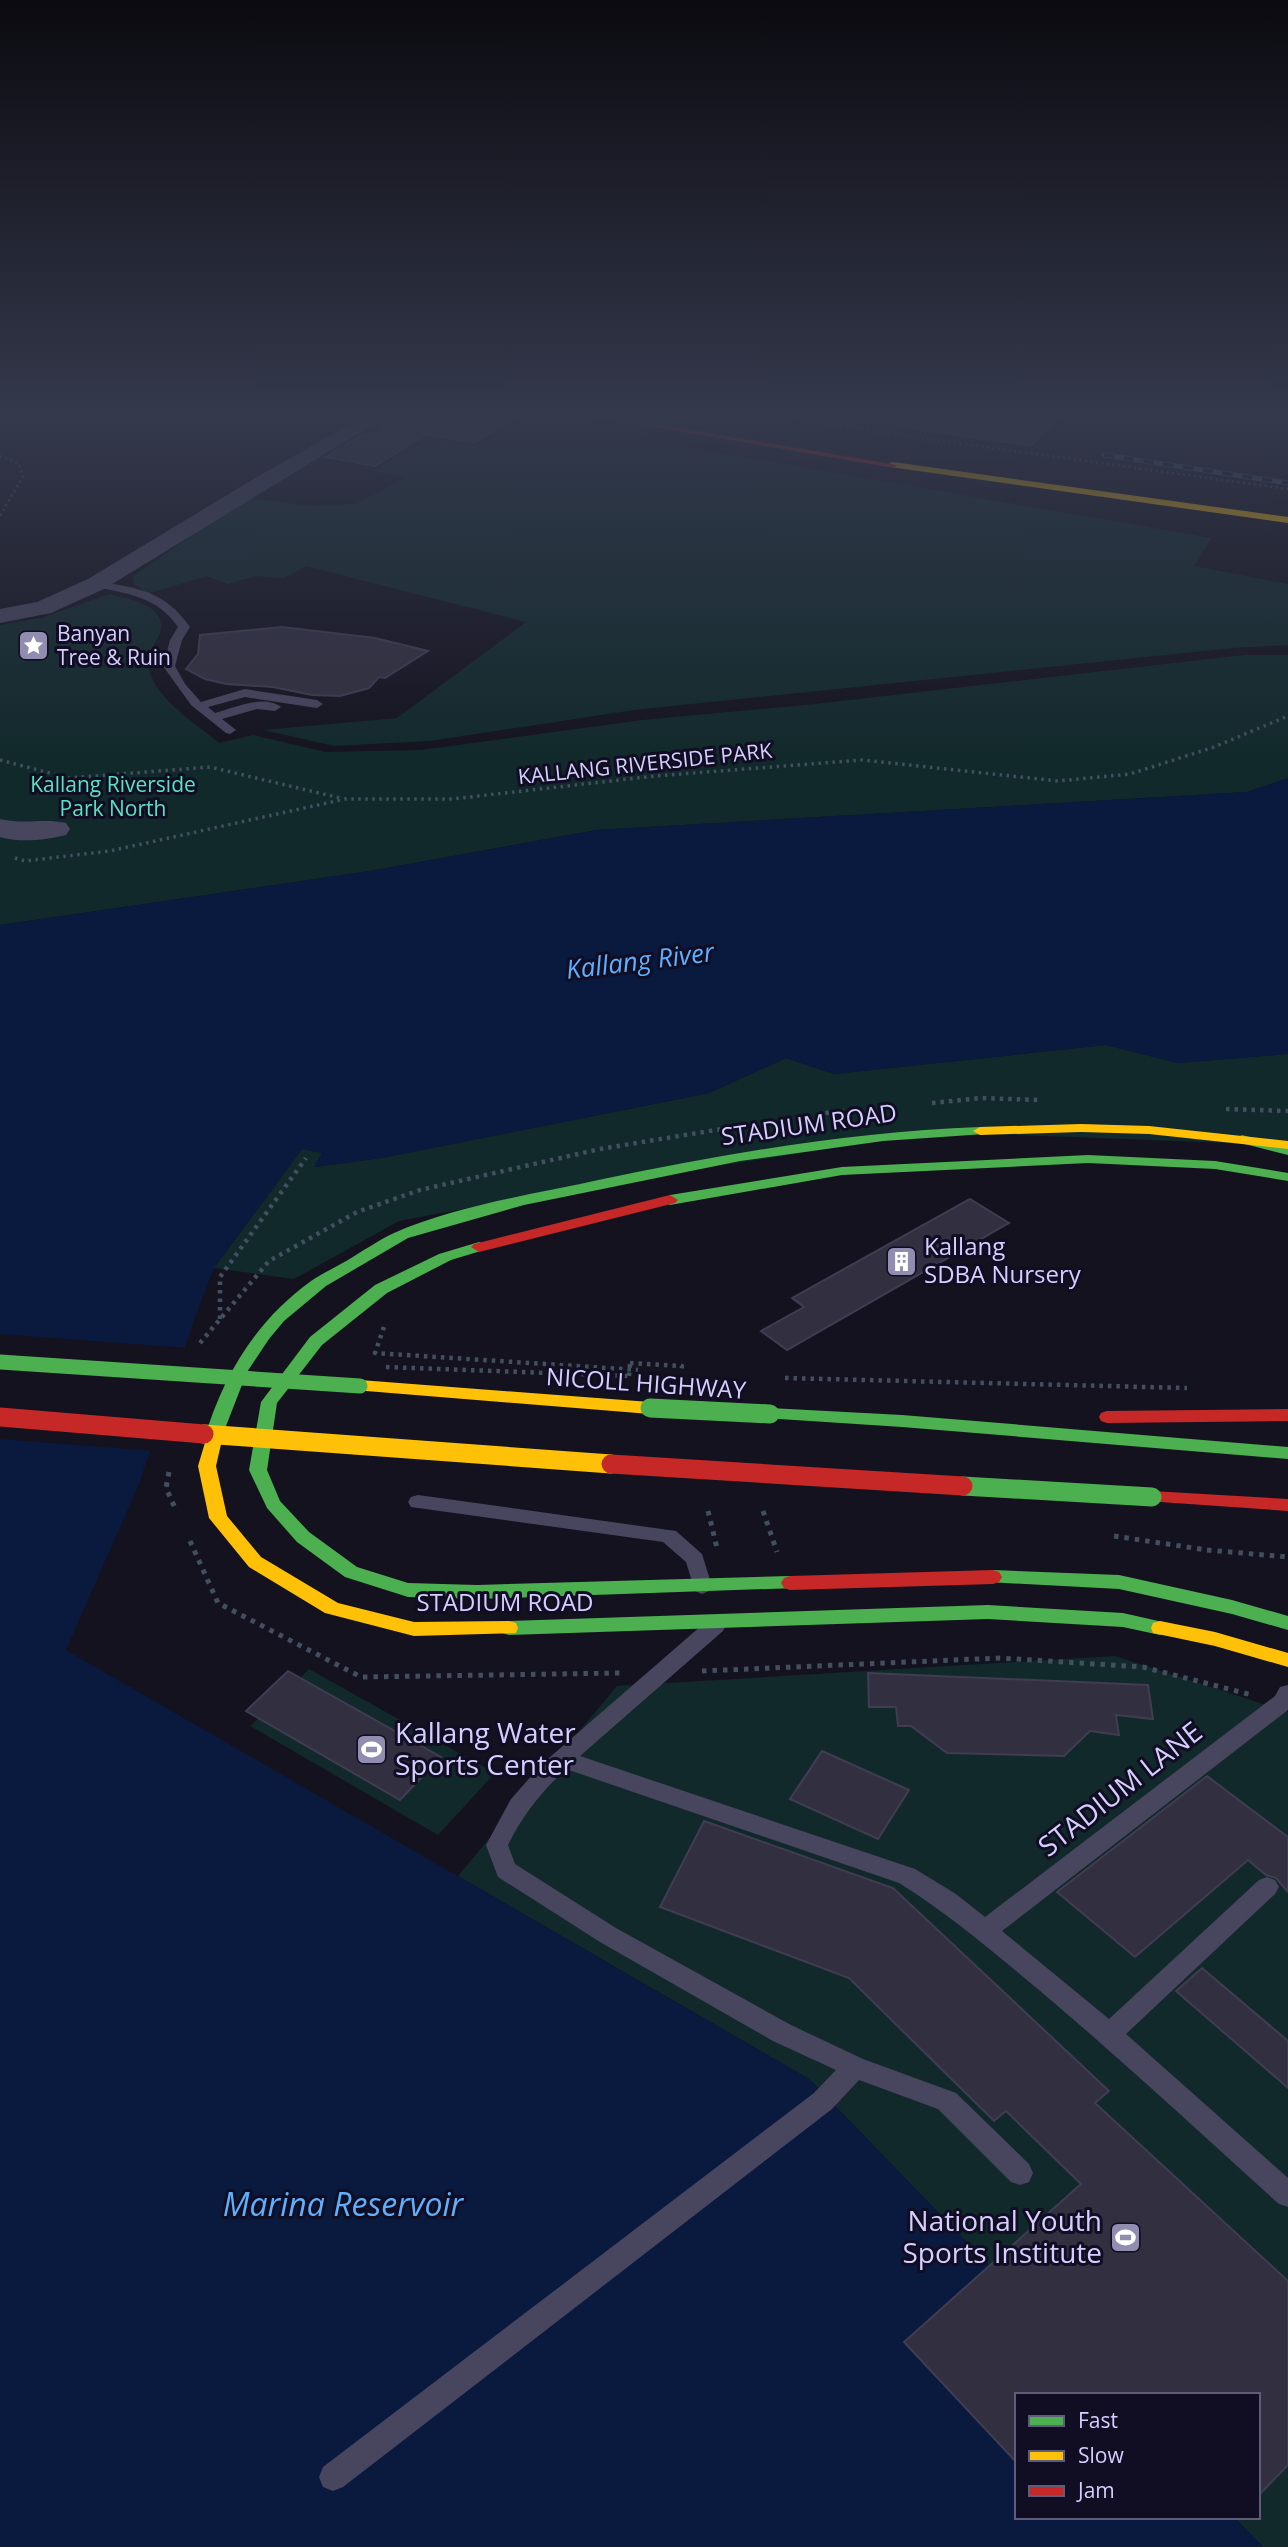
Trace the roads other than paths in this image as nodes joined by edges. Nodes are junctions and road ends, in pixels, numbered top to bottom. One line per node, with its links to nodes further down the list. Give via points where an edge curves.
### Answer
1 (181, 532): 2 (street)
2 (96, 584): 3 (street, via 43,608); 4 (lane, via 141,593 162,601 177,614 184,627 169,666 179,687)
3 (0, 616)
4 (199, 706): 5 (lane); 5 (lane, via 245,693 317,704 256,705)
5 (212, 718): 6 (lane)
6 (230, 730)
7 (0, 827): 8 (street, via 11,832)
8 (57, 829)
9 (1242, 1139): 10 (main road); 11 (main road); 25 (main road, STADIUM ROAD, via 1149,1129 934,1132 809,1144 504,1205 401,1236 317,1284 270,1326 245,1358 223,1401 207,1466 218,1518 256,1562 332,1608 414,1629)
10 (1288, 1145)
11 (1288, 1150)
12 (1288, 1177): 24 (main road, STADIUM ROAD, via 1214,1165 1088,1158 842,1171 682,1197 523,1234 435,1262 381,1289 316,1341 269,1402 258,1470 274,1504 303,1537 351,1572 408,1590)
13 (0, 1362): 18 (main road, NICOLL HIGHWAY, bridge)
14 (1288, 1415): 17 (main road)
15 (0, 1417): 21 (main road, bridge, via 493,1457)
16 (1064, 1418): 18 (main road)
17 (1091, 1418)
18 (901, 1421): 19 (main road, NICOLL HIGHWAY)
19 (1288, 1452)
20 (418, 1502): 24 (lane, via 669,1536 695,1559)
21 (1233, 1503): 22 (main road); 23 (main road)
22 (1288, 1506)
23 (1278, 1522)
24 (702, 1586): 26 (main road, STADIUM ROAD, via 983,1577 1119,1582)
25 (721, 1620): 27 (main road, STADIUM ROAD, via 988,1612 1123,1620); 29 (lane)
26 (1288, 1623)
27 (1288, 1660)
28 (1288, 1693): 31 (lane, STADIUM LANE, via 1283,1702)
29 (562, 1759): 31 (lane, via 907,1877 948,1901); 33 (lane, via 504,1827 497,1845 506,1870 782,2033)
30 (1268, 1887): 32 (lane)
31 (985, 1931): 32 (lane)
32 (1109, 2034): 35 (lane)
33 (855, 2067): 34 (lane, via 947,2101); 36 (lane, via 823,2101)
34 (1020, 2173)
35 (1288, 2194)
36 (333, 2477)

